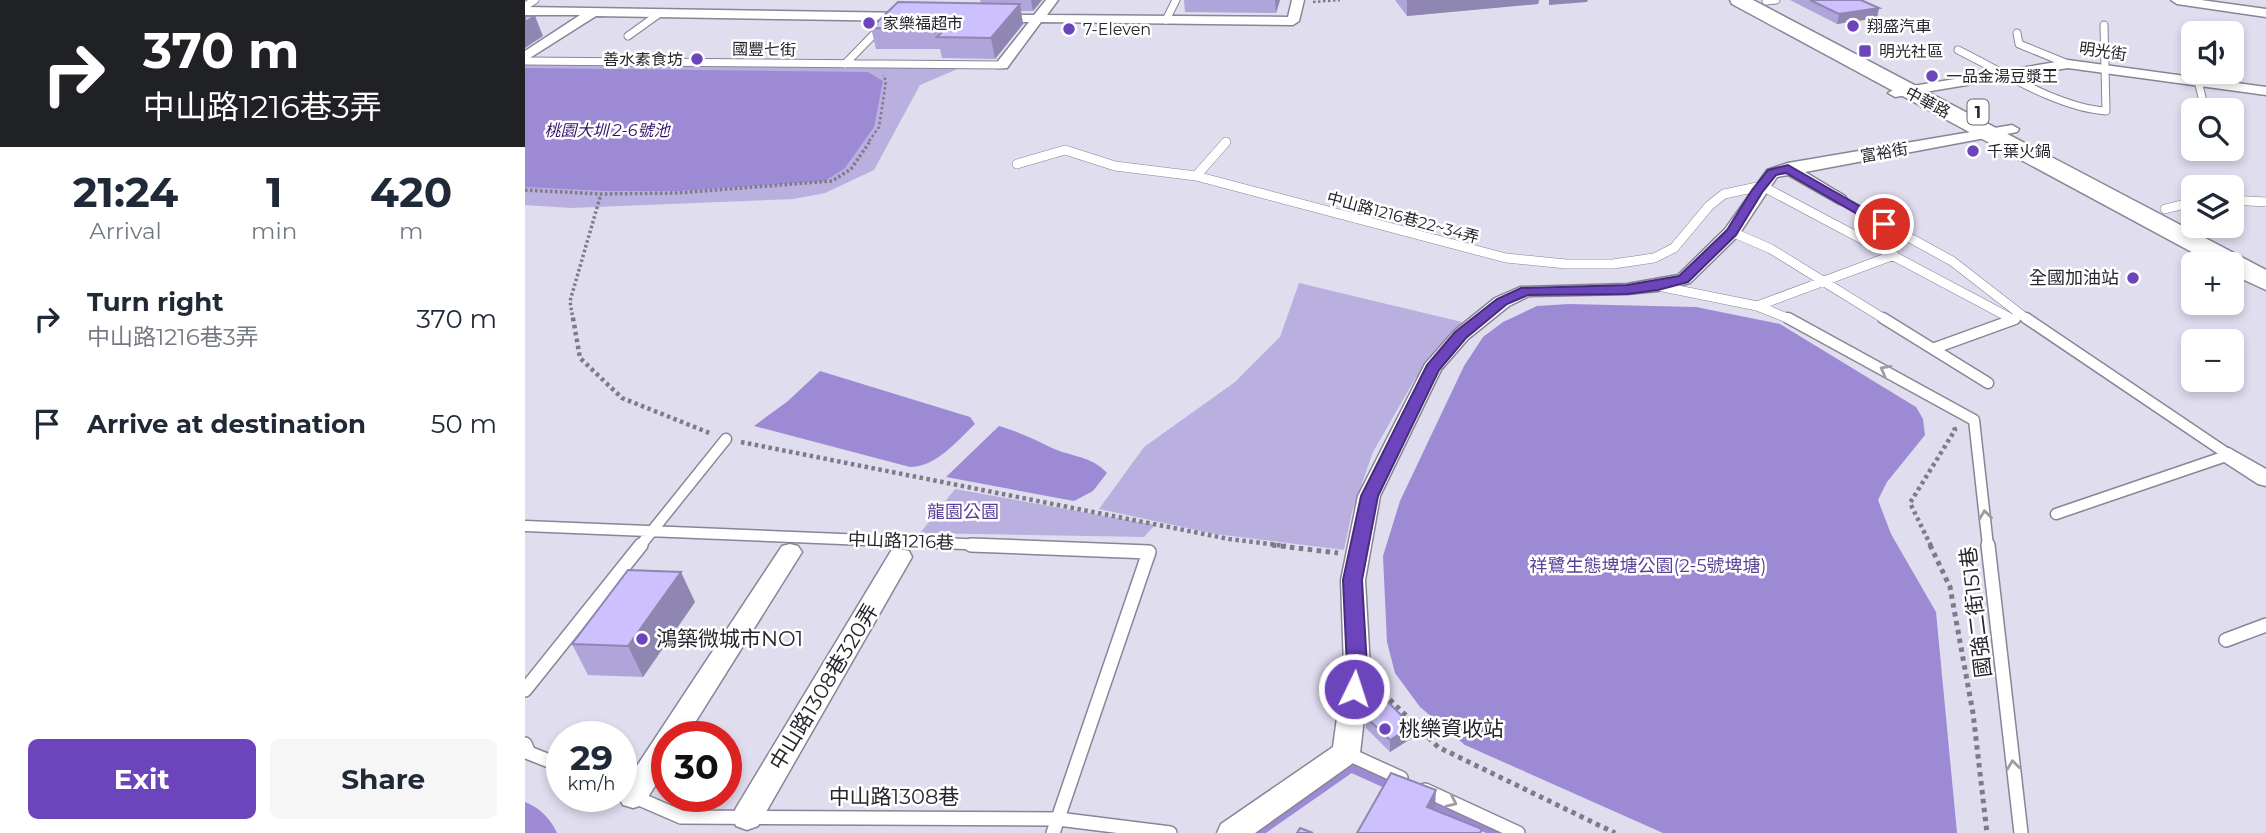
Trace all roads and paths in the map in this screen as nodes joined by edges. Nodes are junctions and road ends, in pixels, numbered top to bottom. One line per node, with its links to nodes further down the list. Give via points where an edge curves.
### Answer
1 (535, 0): 11 (lane)
2 (611, 0): 12 (street)
3 (762, 0): 14 (street)
4 (1052, 0): 19 (street)
5 (1176, 0): 20 (lane)
6 (1340, 0): 10 (path)
7 (1739, 0): 34 (main road, 中華路 / 1)
8 (1768, 0): 34 (main road, 中華路 / 1)
9 (2177, 0): 15 (street)
10 (1297, 2): 20 (street, via 1293,21)
11 (525, 8): 12 (street)
12 (592, 12): 13 (street); 25 (street)
13 (660, 13): 14 (street); 23 (lane)
14 (745, 13): 16 (street)
15 (2266, 13)
16 (892, 16): 17 (street); 26 (lane)
17 (918, 17)
18 (985, 18): 19 (street)
19 (1038, 18): 20 (street); 29 (street)
20 (1166, 20)
21 (2104, 25): 30 (lane)
22 (2017, 33): 28 (lane, via 2019,44)
23 (628, 36)
24 (1958, 50): 31 (lane)
25 (525, 59): 26 (lane, 國豐七街)
26 (845, 64): 27 (lane, 國豐七街)
27 (878, 64): 29 (lane, 國豐七街); 44 (path, via 886,81 879,127 851,169 832,181)
28 (2068, 64): 30 (street, 明光街); 31 (street, 明光街)
29 (1002, 65)
30 (2106, 69): 31 (lane, via 2106,111 2096,112); 32 (street, 明光街)
31 (2010, 75): 34 (street, 明光街)
32 (2181, 76)
33 (2232, 84): 35 (street, 明光街)
34 (1911, 90): 36 (main road, 中華路 / 1); 37 (main road, 中華路 / 1)
35 (2266, 91)
36 (2012, 129): 37 (street, 富裕街); 49 (main road, 中華路 / 1)
37 (1988, 134): 40 (street, 富裕街); 56 (main road, 中華路 / 1)
38 (1226, 142): 41 (lane)
39 (1017, 164): 41 (lane, 中山路1216巷22~34弄, via 1065,150 1115,166)
40 (1788, 169): 42 (street, 富裕街, via 1772,173); 45 (street)
41 (1196, 176): 42 (lane, 中山路1216巷22~34弄, via 1533,262 1649,260 1673,249 1716,197 1740,186)
42 (1762, 186): 51 (street); 53 (lane)
43 (525, 190): 44 (path)
44 (601, 194): 64 (path, via 570,301 580,358 622,398)
45 (1839, 199): 59 (lane, via 1952,261)
46 (2244, 201): 47 (lane)
47 (2266, 202)
48 (2181, 205): 49 (lane)
49 (2165, 209): 50 (main road, 中華路 / 1)
50 (2181, 217)
51 (1732, 232): 55 (lane, via 1771,249); 57 (street, via 1684,279)
52 (2221, 238): 54 (main road)
53 (1893, 255): 55 (lane); 60 (lane)
54 (2266, 261)
55 (1823, 281): 58 (lane); 61 (lane)
56 (2266, 281)
57 (1658, 286): 58 (lane); 71 (street, via 1526,291 1502,302 1461,335 1432,368 1369,496)
58 (1757, 306): 63 (lane, one-way to 58, via 1798,322)
59 (2024, 317): 60 (lane); 65 (lane)
60 (2012, 319): 61 (lane)
61 (1935, 348): 62 (lane)
62 (1988, 383)
63 (1944, 404): 90 (path, via 1955,430 1910,503 1949,587 1973,713); 91 (lane, 國強二街151巷, one-way to 63, via 1974,420)
64 (726, 439): 69 (lane); 71 (path, via 1229,539)
65 (2229, 455): 66 (street); 67 (lane)
66 (2266, 479)
67 (2056, 514)
68 (525, 526): 69 (lane, 中山路1216巷)
69 (653, 531): 76 (lane); 85 (lane, 中山路1216巷, via 1149,552)
70 (790, 552): 77 (street)
71 (1357, 555): 75 (street, via 1353,580)
72 (900, 557): 84 (street, 中山路1308巷320弄)
73 (2266, 625): 74 (lane)
74 (2226, 640)
75 (1357, 667): 79 (street); 89 (path, via 1438,747)
76 (525, 690)
77 (681, 721)
78 (525, 744): 80 (lane, via 529,753)
79 (1346, 753): 87 (street); 88 (lane, one-way to 88)
80 (546, 760)
81 (651, 763): 82 (street)
82 (637, 780)
83 (637, 797): 84 (lane, 中山路1308巷, via 681,817)
84 (747, 817): 85 (lane, 中山路1308巷)
85 (1056, 826): 86 (lane, 中山路1308巷)
86 (1170, 833)
87 (1232, 833)
88 (1518, 833)
89 (1615, 833)
90 (1987, 833)
91 (2021, 833)

